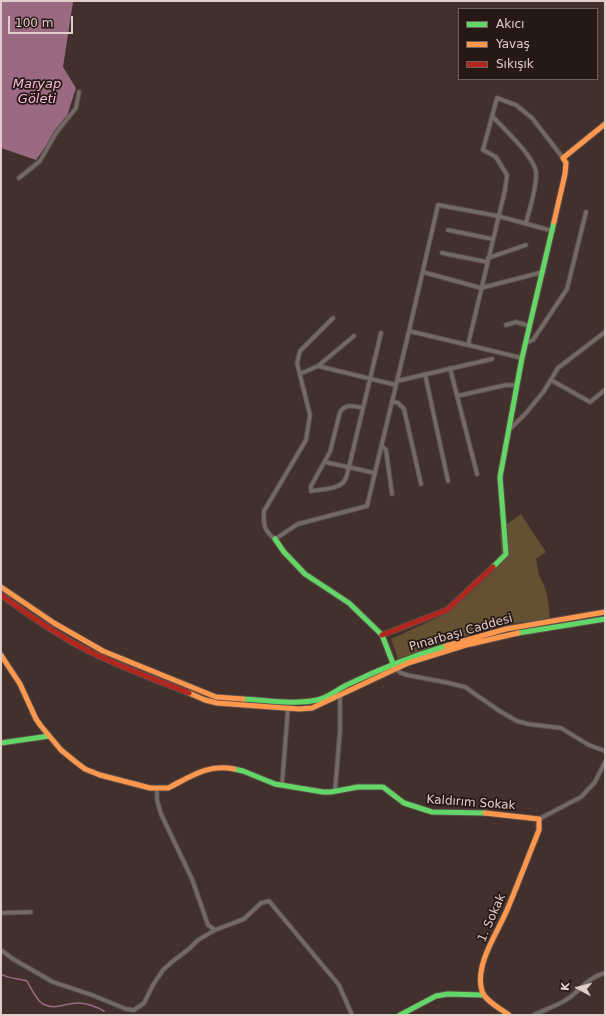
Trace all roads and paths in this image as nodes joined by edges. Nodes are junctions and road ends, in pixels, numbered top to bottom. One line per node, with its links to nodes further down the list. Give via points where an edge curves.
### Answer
1 (79, 92): 5 (street, via 76,108 56,133 40,161)
2 (492, 116): 4 (street, via 497,98 516,105 532,118); 7 (street, via 483,150 496,157 507,175); 8 (street, via 526,152 536,170 534,192)
3 (605, 124): 4 (street)
4 (563, 158): 10 (street, via 566,163 565,174)
5 (19, 178)
6 (586, 212): 26 (street, via 567,290 532,340)
7 (498, 216): 8 (street); 11 (street); 16 (street, via 438,204)
8 (526, 223): 10 (street)
9 (448, 230): 11 (street)
10 (552, 231): 17 (street)
11 (492, 239): 14 (street)
12 (526, 245): 14 (street)
13 (442, 253): 15 (street)
14 (488, 258): 15 (street)
15 (487, 262): 18 (street)
16 (423, 272): 18 (street); 22 (street)
17 (543, 272): 18 (street); 21 (street)
18 (481, 288): 27 (street)
19 (333, 318): 32 (street, via 300,351 297,362)
20 (506, 325): 21 (street, via 516,322)
21 (530, 326): 26 (street)
22 (409, 331): 27 (street); 36 (street)
23 (605, 332): 35 (street, via 558,368)
24 (381, 333): 34 (street)
25 (354, 336): 30 (street)
26 (526, 343): 29 (street)
27 (468, 345): 29 (street)
28 (492, 358): 31 (street)
29 (522, 358): 37 (street)
30 (318, 366): 32 (street); 34 (street)
31 (450, 368): 33 (street); 39 (street)
32 (300, 374): 51 (street, via 310,415 309,428 306,440 264,512 263,521 267,533)
33 (425, 374): 36 (street); 48 (street)
34 (369, 379): 36 (street); 41 (street)
35 (551, 380): 38 (street, via 590,402); 42 (street, via 526,413)
36 (397, 383): 40 (street)
37 (517, 385): 39 (street); 42 (street)
38 (605, 390)
39 (457, 396): 47 (street)
40 (392, 401): 43 (street); 49 (street, via 404,409)
41 (363, 408): 44 (street, via 349,406 340,412); 45 (street)
42 (509, 429): 56 (street, via 500,477 506,554 447,610)
43 (382, 446): 46 (street); 50 (street, via 386,450)
44 (325, 462): 45 (street); 45 (street, via 311,486 311,491 342,484)
45 (349, 467): 46 (street)
46 (375, 473): 51 (street, via 367,506 298,524)
47 (476, 474)
48 (448, 481)
49 (421, 484)
50 (392, 494)
51 (275, 539): 56 (street, via 305,574 349,603)
52 (1, 587): 59 (street, via 54,623 103,651 216,697 308,702 319,700)
53 (1, 595): 61 (street, via 28,615 98,656 205,700 215,703)
54 (605, 612): 58 (street, Pınarbaşı Caddesi, via 506,629 418,654)
55 (605, 619): 58 (street, via 486,639)
56 (382, 635): 58 (street)
57 (1, 655): 62 (street, via 19,682 36,718)
58 (395, 666): 59 (street); 60 (street); 64 (street, via 407,675 465,687 517,721 561,728 589,745)
59 (338, 690): 60 (street)
60 (340, 696): 61 (street, via 312,708); 68 (street)
61 (288, 708): 66 (street)
62 (49, 736): 63 (street); 67 (street, via 70,757 98,775)
63 (1, 743)
64 (605, 751)
65 (605, 762): 69 (street, via 595,782 581,797)
66 (282, 785): 67 (street, Kaldırım Sokak, via 243,771 217,767); 68 (street, Kaldırım Sokak, via 323,792)
67 (158, 790): 72 (street, via 157,800 161,814 192,879 208,925)
68 (335, 791): 69 (street, Kaldırım Sokak, via 358,786 383,787 404,803 432,812 480,812)
69 (539, 819): 75 (street, 1. Sokak, via 540,826 486,958 480,979)
70 (31, 912): 71 (street)
71 (1, 914)
72 (215, 930): 73 (street, via 168,964 144,1003 134,1010 53,982); 76 (street, via 244,919 261,903 269,902 339,985)
73 (1, 950)
74 (605, 973): 79 (street, via 586,982 566,1000)
75 (484, 995): 77 (street, via 436,996); 78 (street)
76 (352, 1015)
77 (400, 1015)
78 (509, 1015)
79 (534, 1015)

